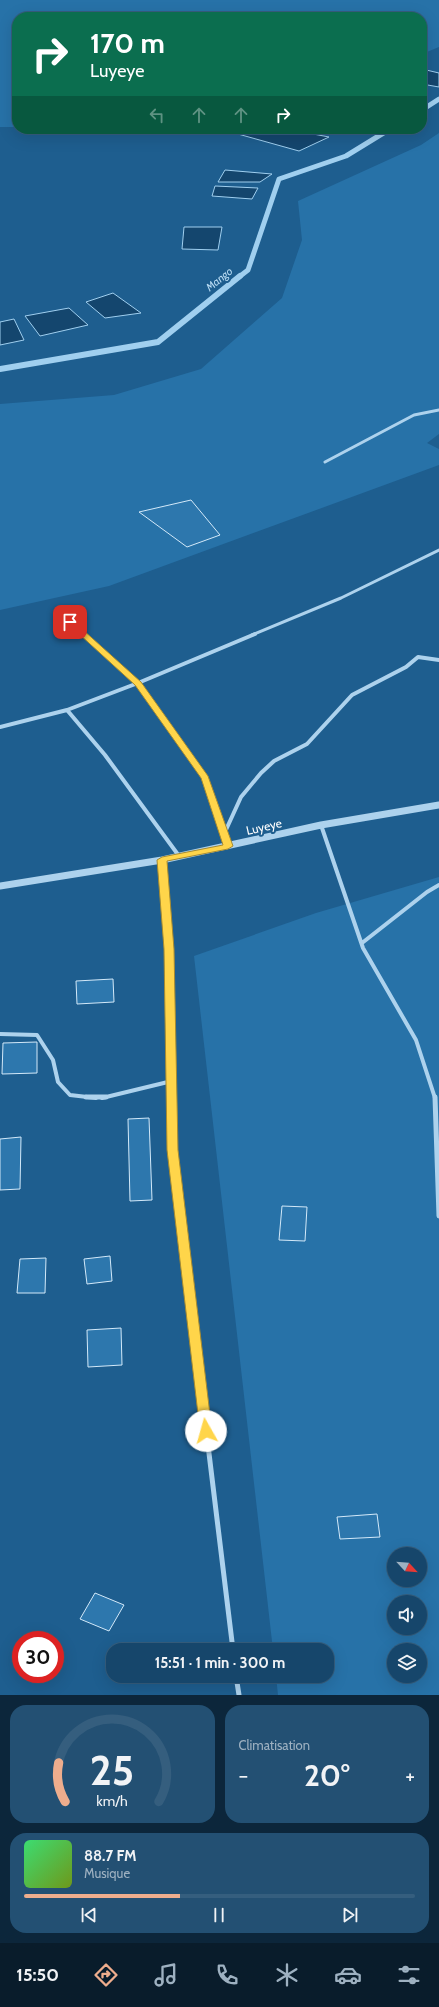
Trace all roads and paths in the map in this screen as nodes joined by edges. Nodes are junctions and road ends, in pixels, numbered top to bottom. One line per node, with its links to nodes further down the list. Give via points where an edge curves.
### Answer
1 (439, 410): 2 (street, via 414,415)
2 (325, 462)
3 (439, 550): 6 (street, via 341,598)
4 (58, 611): 6 (street)
5 (439, 660): 11 (street, via 418,657 406,667 352,695 307,744 274,761 261,773 241,797)
6 (138, 683): 7 (street); 11 (street, via 205,778)
7 (67, 710): 8 (street); 13 (street, via 106,755)
8 (0, 727)
9 (439, 805): 10 (street, Luyeye)
10 (321, 825): 12 (street, Luyeye); 17 (street)
11 (225, 832): 12 (street)
12 (228, 846): 13 (street, Luyeye)
13 (179, 856): 14 (street, Luyeye)
14 (162, 860): 16 (street, Luyeye); 19 (street, via 169,949)
15 (439, 885): 17 (street)
16 (0, 886)
17 (362, 944): 20 (street, via 416,1040)
18 (0, 1034): 19 (street, via 37,1036 54,1060 58,1082 70,1095 100,1098)
19 (172, 1081): 22 (street, via 172,1150)
20 (437, 1097): 21 (street)
21 (439, 1216)
22 (232, 1643)
23 (237, 1683): 24 (street)
24 (239, 1695)

